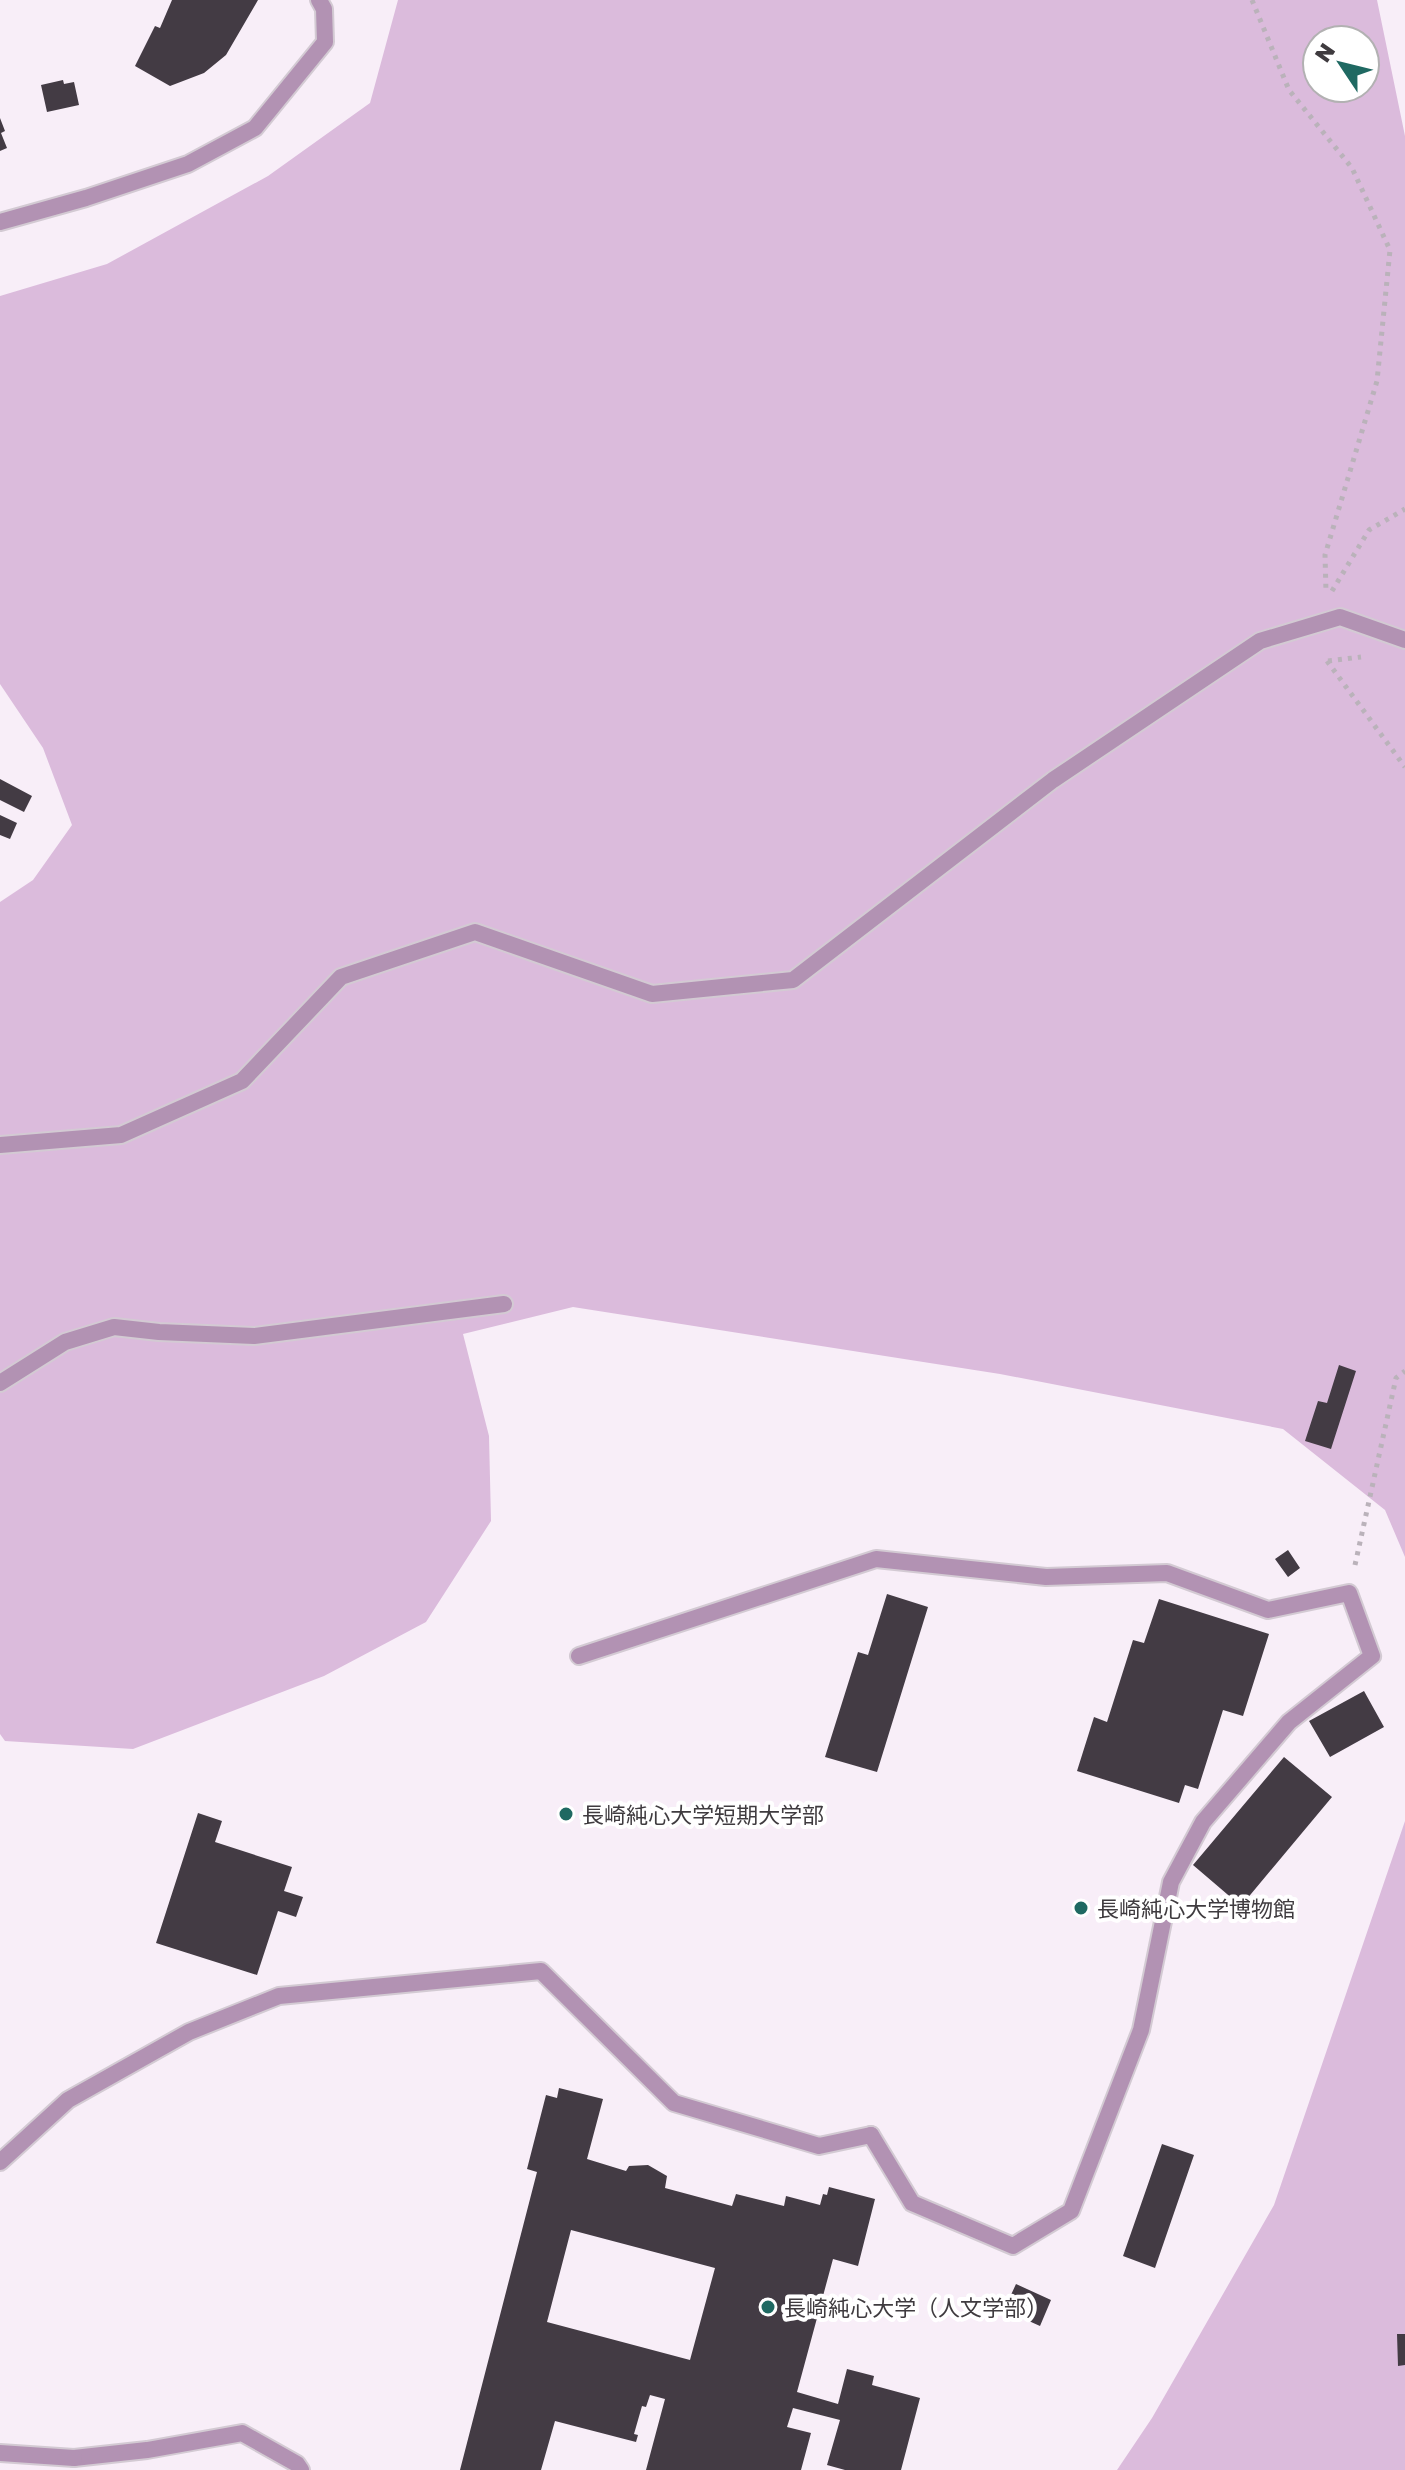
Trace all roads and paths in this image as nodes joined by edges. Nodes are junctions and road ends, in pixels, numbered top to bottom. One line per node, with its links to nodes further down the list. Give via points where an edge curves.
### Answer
1 (319, 0): 3 (street, via 325,42 255,128 188,164)
2 (1252, 0): 4 (path, via 1289,90 1352,168 1390,250 1377,381 1325,555 1326,601 1369,530)
3 (0, 222)
4 (1405, 509)
5 (1405, 640): 8 (street, via 1340,617 1260,641 1053,780 793,980 652,994 475,932 341,977 242,1081 121,1135)
6 (1327, 661): 7 (path)
7 (1405, 767)
8 (0, 1145)
9 (504, 1304): 11 (street, via 254,1336 114,1327 65,1342)
10 (1405, 1371): 12 (path, via 1396,1378)
11 (0, 1383)
12 (1349, 1593): 13 (street, via 1268,1610 1167,1573 1046,1577 876,1559); 14 (street, via 1372,1656 1289,1722 1203,1822 1171,1882 1141,2030 1071,2211 1013,2246 912,2203 871,2135 819,2146 674,2103 541,1971 279,1996 189,2032 68,2100)
13 (579, 1656)
14 (0, 2162)
15 (0, 2453): 16 (street, via 74,2458 242,2433)
16 (301, 2470)

